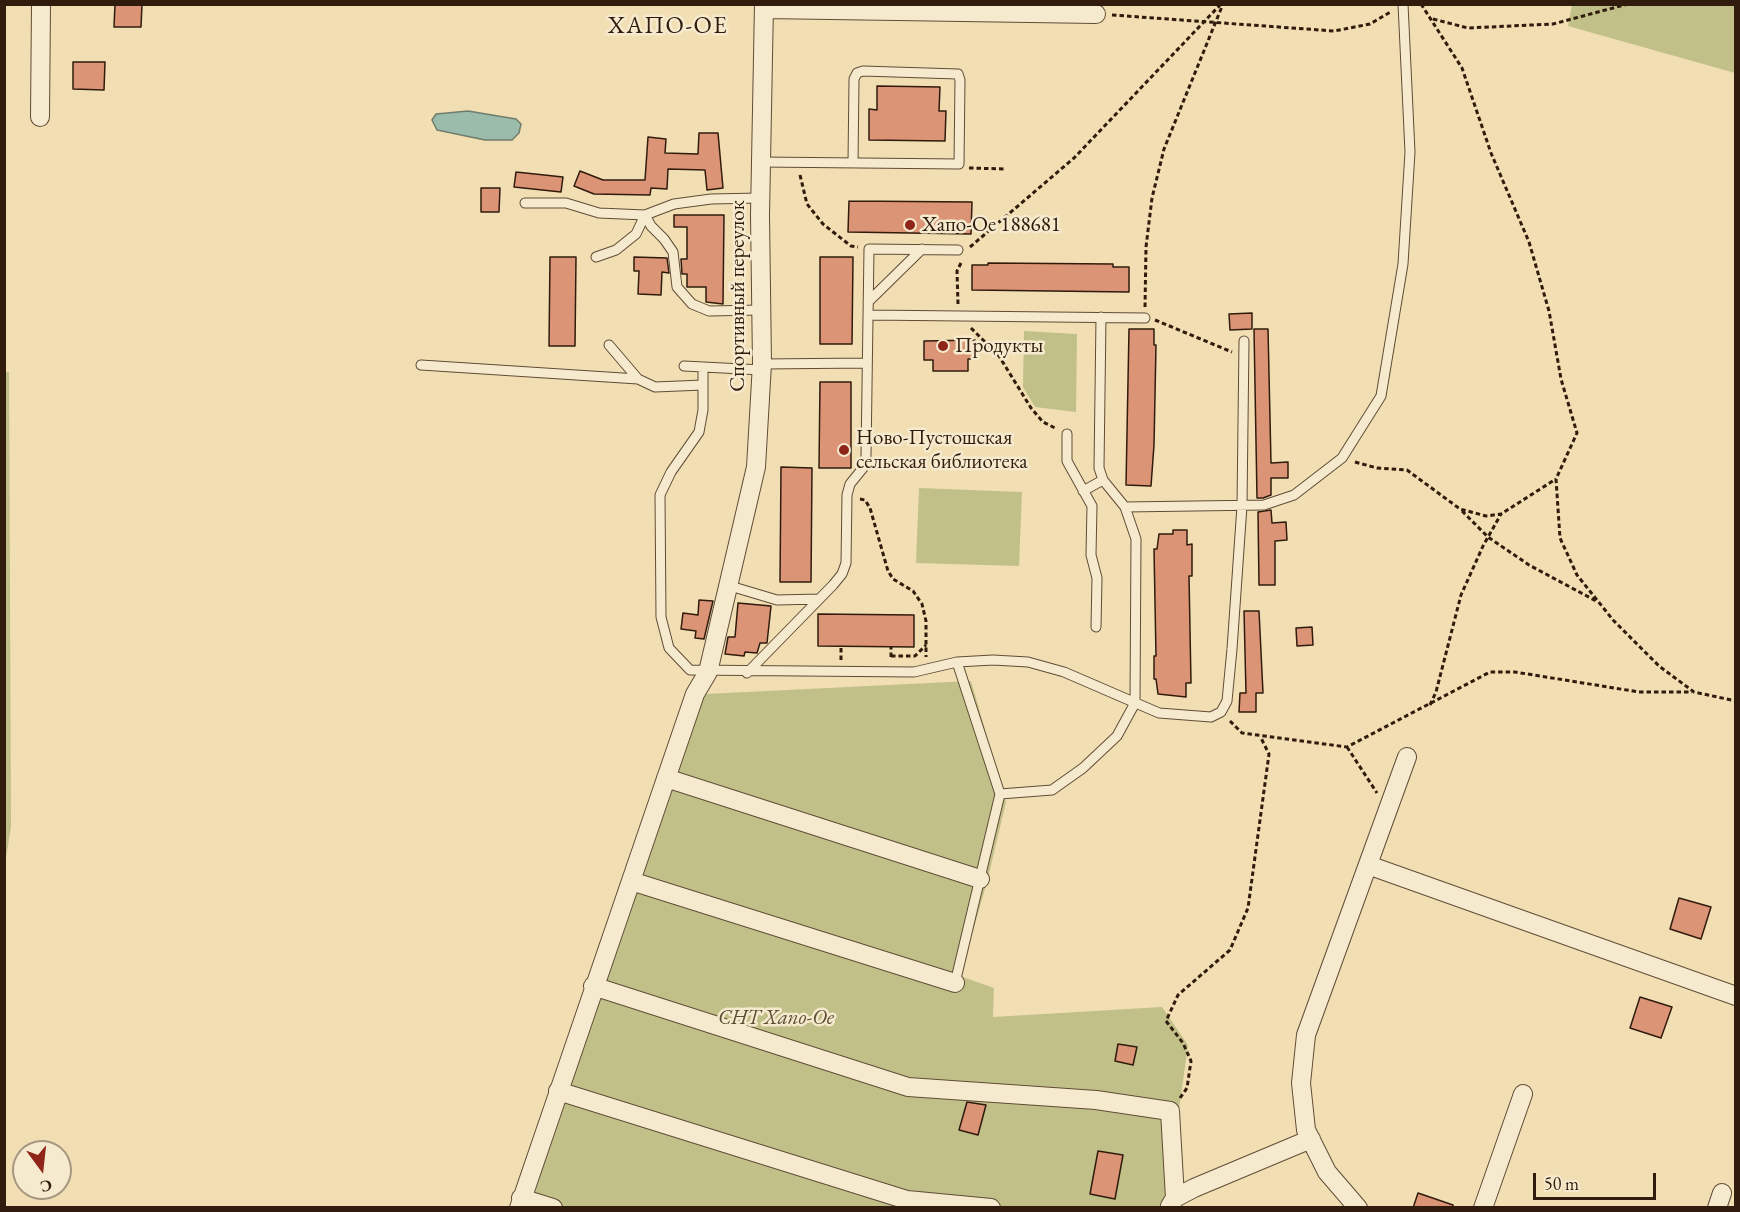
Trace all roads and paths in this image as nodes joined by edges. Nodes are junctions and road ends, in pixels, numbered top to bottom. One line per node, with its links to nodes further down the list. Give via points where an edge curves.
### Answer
1 (41, 4): 11 (street)
2 (1222, 4): 9 (path); 10 (path)
3 (1421, 4): 8 (path)
4 (1628, 4): 8 (path, via 1553,24 1468,28)
5 (1402, 5): 10 (path, via 1370,24 1334,31); 41 (lane, via 1410,152 1403,264 1381,396)
6 (764, 7): 7 (street); 12 (street, Спортивный переулок)
7 (1096, 15): 9 (path)
8 (1431, 18): 42 (path, via 1462,68 1491,153 1529,242 1549,311 1561,379 1577,433)
9 (1207, 21): 10 (path); 22 (path, via 1074,158)
10 (1217, 22): 29 (path, via 1164,149 1152,198 1146,247)
11 (40, 117)
12 (761, 162): 13 (lane); 17 (street, Спортивный переулок)
13 (796, 162): 14 (lane); 20 (path, via 807,204 851,246)
14 (853, 163): 15 (lane); 15 (lane, via 854,79 862,71 958,74)
15 (959, 164): 16 (path, via 967,168)
16 (1006, 169)
17 (760, 198): 19 (lane, via 674,204); 25 (street, Спортивный переулок)
18 (525, 203): 19 (lane, via 566,203 599,213)
19 (645, 215): 23 (lane, via 636,234 615,250); 25 (lane, via 673,252 677,287 692,304 710,311)
20 (869, 249): 21 (lane); 24 (lane)
21 (922, 249): 22 (lane); 24 (lane)
22 (962, 250): 27 (path, via 957,271)
23 (596, 257)
24 (868, 302): 26 (lane)
25 (761, 310): 36 (street, Спортивный переулок)
26 (868, 315): 27 (lane); 33 (lane)
27 (957, 316): 28 (lane); 40 (path, via 999,356 1043,422)
28 (1101, 317): 29 (lane); 43 (lane)
29 (1145, 318): 32 (path, via 1165,322)
30 (1244, 341): 32 (lane)
31 (609, 345): 38 (lane)
32 (1244, 357): 46 (lane)
33 (867, 363): 36 (lane); 45 (lane, via 866,456)
34 (421, 365): 38 (lane)
35 (684, 366): 37 (lane)
36 (762, 367): 37 (lane); 51 (street, Спортивный переулок, via 756,467)
37 (704, 368): 39 (lane)
38 (638, 378): 39 (lane, via 655,387)
39 (704, 385): 59 (lane, via 699,432 660,495 661,617 669,648 690,670)
40 (1067, 434): 44 (lane, via 1067,461)
41 (1342, 458): 46 (lane, via 1294,495 1264,505); 48 (path, via 1377,468 1407,470)
42 (1556, 479): 49 (path); 53 (path, via 1560,538 1577,575)
43 (1102, 480): 44 (lane); 47 (lane)
44 (1083, 491): 54 (lane, via 1092,506)
45 (847, 495): 52 (lane, via 846,562 842,574); 55 (path, via 865,500 888,571 893,579 913,591 922,604 927,621)
46 (1242, 506): 47 (lane); 65 (lane, via 1227,701)
47 (1125, 507): 63 (lane, via 1136,539)
48 (1460, 509): 49 (path, via 1486,516); 50 (path)
49 (1501, 514): 50 (path)
50 (1488, 537): 53 (path, via 1529,565); 64 (path, via 1461,596)
51 (730, 586): 52 (lane, via 777,600); 59 (street, Спортивный переулок)
52 (819, 599): 60 (lane)
53 (1599, 602): 61 (path, via 1659,666)
54 (1096, 627)
55 (926, 645): 56 (path, via 915,656); 58 (path)
56 (891, 656)
57 (957, 662): 58 (lane); 63 (lane, via 1028,662 1064,672); 70 (lane)
58 (926, 669): 60 (lane)
59 (708, 672): 60 (lane); 69 (street, Спортивный переулок, via 695,694)
60 (747, 672)
61 (1694, 692): 62 (path); 64 (path, via 1639,692 1515,672 1490,672)
62 (1736, 701)
63 (1135, 703): 65 (lane, via 1159,713 1211,717); 70 (lane, via 1117,736 1052,790)
64 (1430, 705): 67 (path)
65 (1221, 712): 66 (path, via 1242,733)
66 (1261, 738): 67 (path); 80 (path, via 1269,754 1248,908 1230,950 1178,995 1166,1021 1191,1061 1187,1088)
67 (1347, 747): 71 (path)
68 (1407, 757): 71 (street)
69 (666, 778): 73 (street); 74 (street, Спортивный переулок)
70 (1000, 794): 73 (lane)
71 (1387, 811): 72 (street)
72 (1368, 865): 77 (street); 81 (street, via 1306,1035 1301,1083 1306,1130)
73 (980, 879): 75 (lane)
74 (631, 881): 75 (street); 76 (street, Спортивный переулок)
75 (955, 983)
76 (593, 986): 78 (street, Спортивный переулок); 80 (street, via 908,1087 1096,1100)
77 (1736, 996)
78 (558, 1092): 82 (street, Спортивный переулок); 85 (street, via 908,1200)
79 (1523, 1094): 87 (street)
80 (1170, 1111): 83 (street)
81 (1311, 1139): 83 (street); 86 (street, via 1327,1172)
82 (520, 1203): 84 (street)
83 (1172, 1203)
84 (553, 1208)
85 (991, 1208)
86 (1359, 1208)
87 (1483, 1208)

